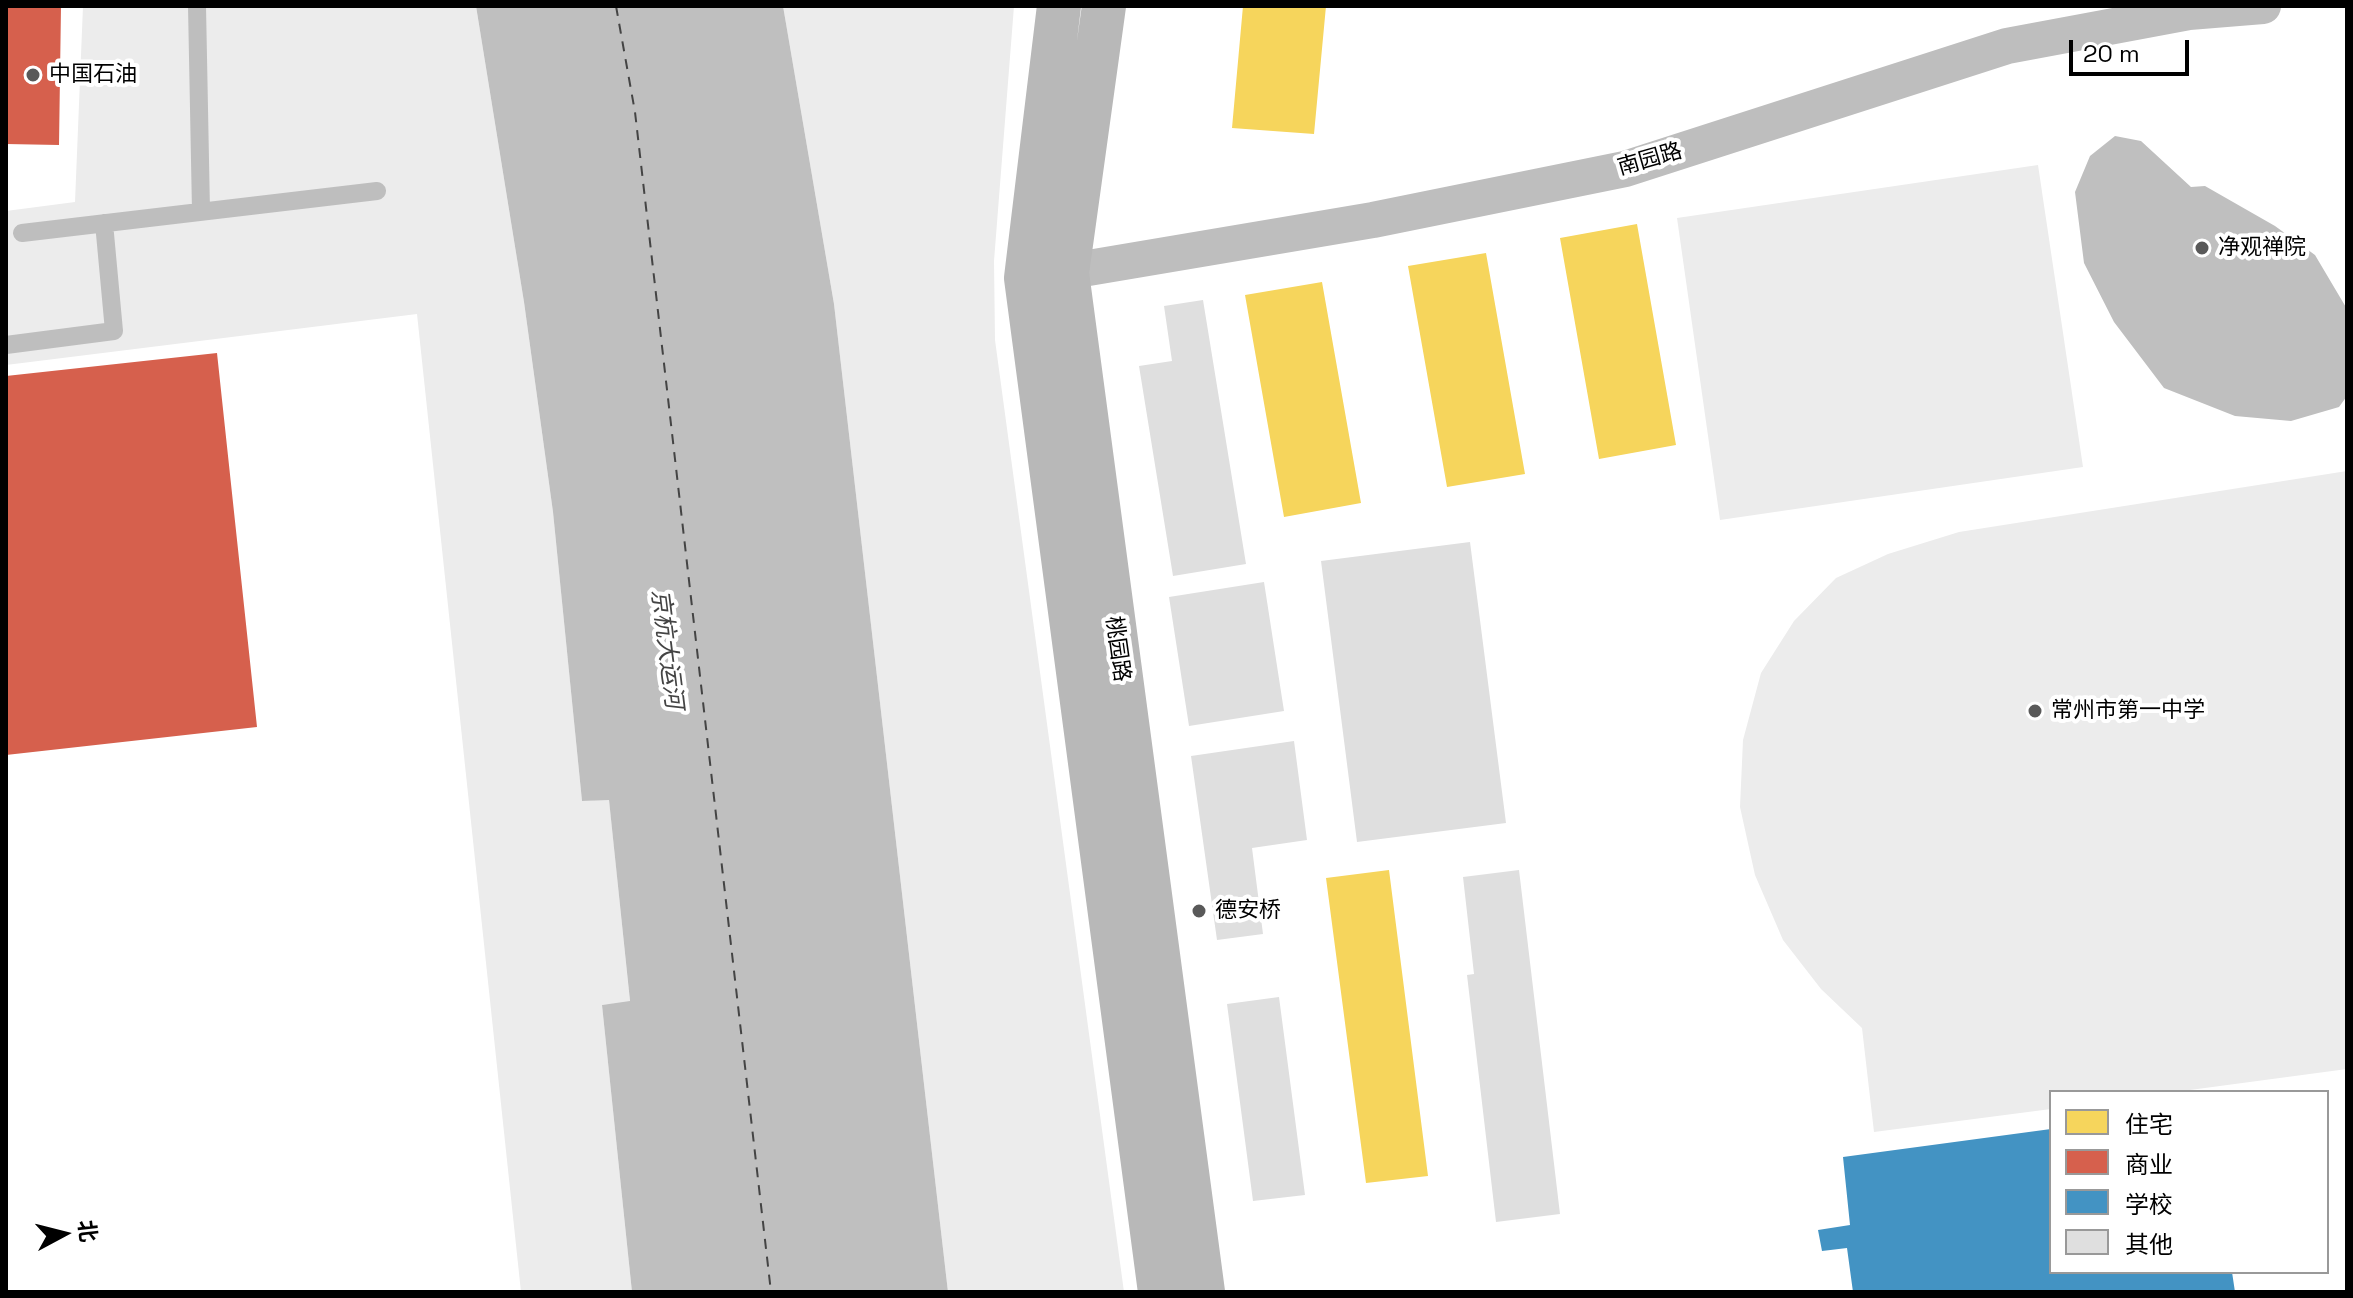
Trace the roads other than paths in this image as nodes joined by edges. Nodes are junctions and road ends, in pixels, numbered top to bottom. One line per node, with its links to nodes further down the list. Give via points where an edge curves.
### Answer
1 (197, 6): 6 (lane)
2 (1059, 6): 9 (main road, 桃园路)
3 (1104, 6): 9 (main road, 桃园路)
4 (2263, 6): 9 (street, 南园路, via 2189,12 2007,46 1625,169 1373,220)
5 (377, 191): 6 (lane)
6 (201, 211): 7 (lane)
7 (104, 223): 8 (lane); 10 (lane, via 114,331)
8 (22, 233)
9 (1047, 275): 11 (main road, 桃园路); 12 (main road, 桃园路)
10 (6, 345)
11 (1160, 1292)
12 (1203, 1292)

